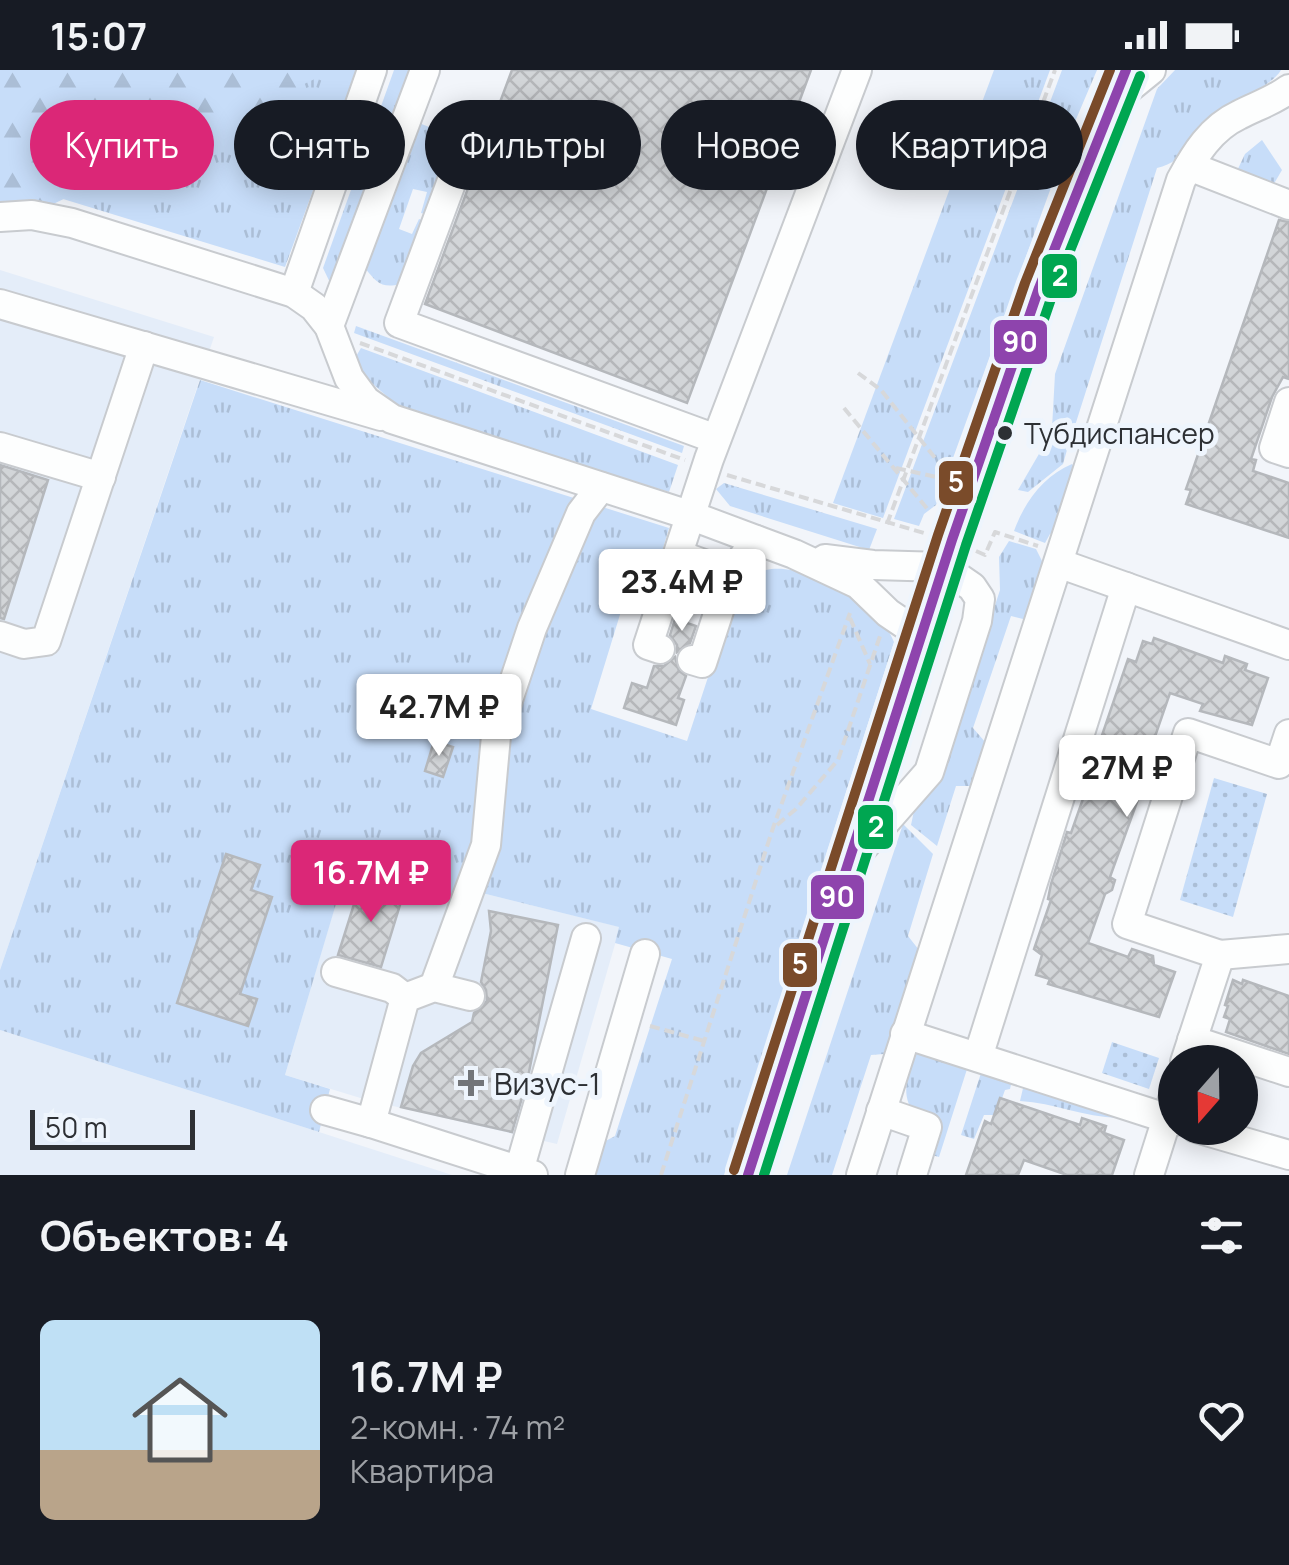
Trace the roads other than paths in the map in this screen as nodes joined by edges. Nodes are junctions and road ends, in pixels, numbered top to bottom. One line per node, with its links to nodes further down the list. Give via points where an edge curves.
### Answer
1 (372, 70): 11 (street)
2 (425, 70): 13 (street)
3 (856, 70): 17 (street)
4 (1151, 70): 5 (street)
5 (1119, 86): 24 (main road)
6 (1289, 90): 7 (street, via 1235,116 1209,136)
7 (1188, 166): 9 (street); 27 (street)
8 (448, 190): 17 (street, via 398,323)
9 (1289, 205)
10 (0, 217): 11 (street, via 72,223)
11 (294, 293): 13 (street)
12 (0, 304): 14 (street)
13 (328, 326): 16 (street, via 348,378)
14 (144, 346): 16 (street); 20 (street)
15 (1289, 402): 19 (street, via 1274,448)
16 (392, 419): 21 (street)
17 (716, 439): 22 (street)
18 (0, 447): 20 (street)
19 (1289, 454)
20 (101, 477): 30 (street, via 46,641 24,644)
21 (601, 487): 22 (street); 42 (street, via 581,513 532,628 496,736 486,844)
22 (692, 516): 23 (street); 26 (street)
23 (756, 540): 25 (street); 28 (street)
24 (936, 551): 25 (street, via 873,565); 31 (main road); 36 (street, via 980,599 977,621 928,772)
25 (794, 554): 31 (street, via 858,584)
26 (679, 556): 28 (street); 33 (street, via 648,646)
27 (1060, 564): 29 (street); 45 (street)
28 (731, 574): 34 (street, via 702,663)
29 (1126, 587): 32 (street); 47 (street)
30 (0, 636)
31 (922, 636): 36 (main road)
32 (1289, 645)
33 (660, 649)
34 (692, 660)
35 (1289, 734): 40 (street, via 1279,764 1188,733 1133,906 1128,924)
36 (848, 865): 59 (main road)
37 (586, 938): 57 (street)
38 (1289, 949): 40 (street)
39 (646, 954): 58 (street)
40 (1220, 955): 46 (street)
41 (336, 972): 44 (street)
42 (434, 987): 43 (street); 44 (street)
43 (470, 996)
44 (405, 998): 53 (street)
45 (906, 1034): 47 (street); 52 (street)
46 (1190, 1045)
47 (978, 1057): 50 (street)
48 (1258, 1066): 49 (street)
49 (1289, 1072)
50 (1158, 1107)
51 (325, 1110): 53 (street)
52 (882, 1111): 60 (street); 61 (street, via 927,1127)
53 (371, 1123): 57 (street)
54 (1160, 1145): 62 (street)
55 (1255, 1145): 56 (street)
56 (1289, 1155)
57 (526, 1173)
58 (580, 1175)
59 (748, 1175)
60 (862, 1175)
61 (912, 1175)
62 (1149, 1175)

